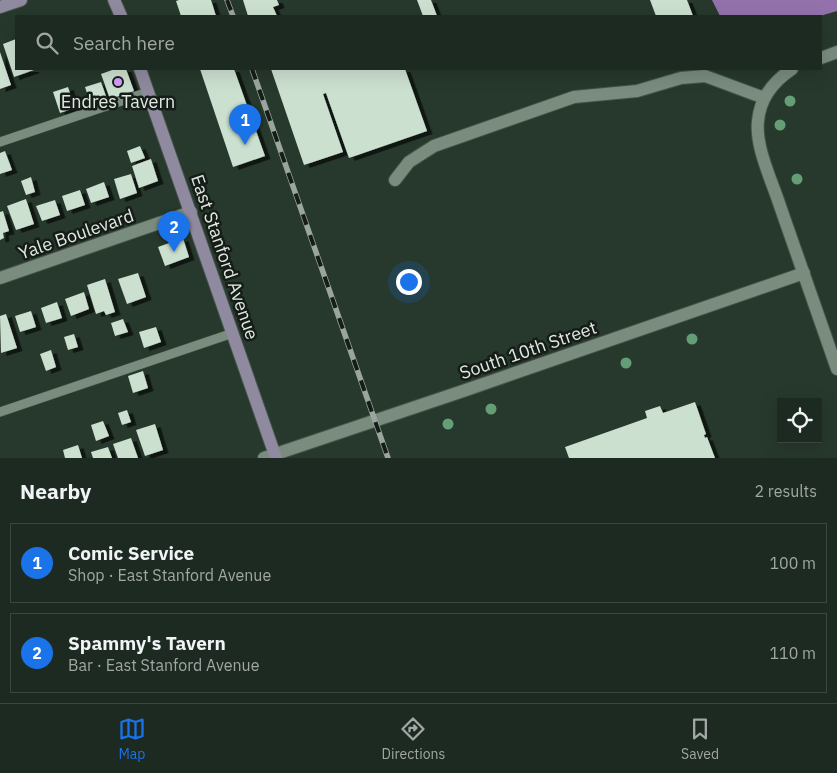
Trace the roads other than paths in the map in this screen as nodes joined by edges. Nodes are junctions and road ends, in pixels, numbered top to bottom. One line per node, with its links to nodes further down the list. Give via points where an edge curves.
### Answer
1 (21, 0): 3 (main road)
2 (114, 0): 4 (main road)
3 (0, 7)
4 (121, 15)
5 (837, 52): 6 (street)
6 (822, 58)
7 (140, 70): 9 (main road, East Stanford Avenue)
8 (791, 70): 10 (street, via 772,85)
9 (148, 92): 11 (lane); 13 (main road, East Stanford Avenue)
10 (764, 98): 12 (street, via 705,76 682,78 637,91 574,97 434,146 409,162); 14 (street, via 757,133)
11 (0, 142)
12 (395, 180)
13 (191, 212): 15 (street, Yale Boulevard); 16 (main road, East Stanford Avenue)
14 (804, 273): 17 (street); 19 (street, South 10th Street)
15 (0, 278)
16 (233, 333): 18 (lane); 19 (main road, East Stanford Avenue)
17 (837, 369)
18 (0, 412)
19 (272, 457)

